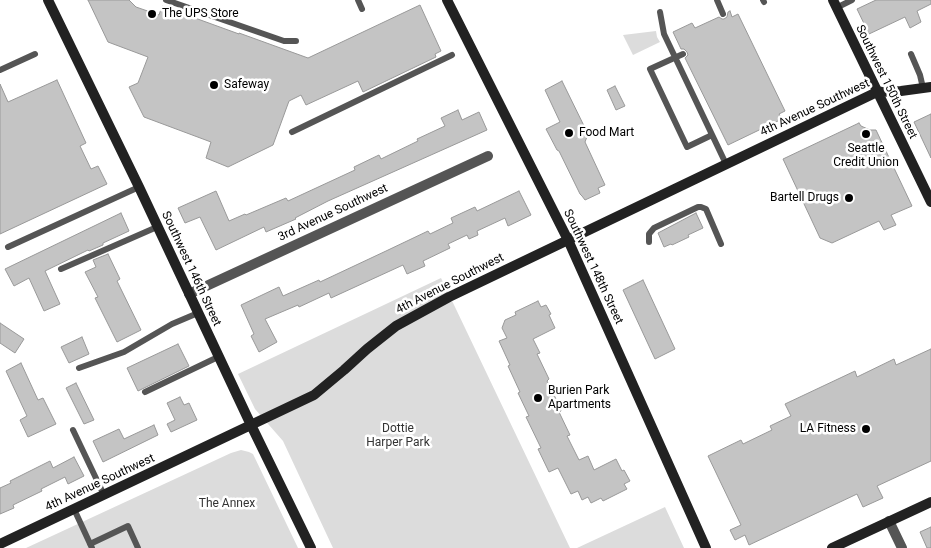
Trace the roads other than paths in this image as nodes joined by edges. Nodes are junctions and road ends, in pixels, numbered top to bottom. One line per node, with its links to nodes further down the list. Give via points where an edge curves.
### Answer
1 (48, 0): 24 (street, Southwest 146th Street)
2 (166, 0): 11 (lane, via 284,41)
3 (358, 0): 8 (lane)
4 (447, 0): 27 (street, Southwest 148th Street)
5 (717, 0): 10 (lane)
6 (852, 0): 7 (lane)
7 (834, 4): 19 (street, Southwest 150th Street)
8 (362, 9)
9 (660, 12): 16 (lane, via 664,34)
10 (723, 14)
11 (296, 41)
12 (35, 54): 17 (lane)
13 (683, 54): 16 (lane)
14 (911, 54): 18 (lane)
15 (452, 55): 20 (lane)
16 (675, 58): 21 (lane); 21 (lane, via 650,70 687,147)
17 (0, 70)
18 (927, 88): 19 (street, 4th Avenue Southwest)
19 (878, 92): 23 (street, 4th Avenue Southwest); 25 (street, Southwest 150th Street)
20 (292, 132)
21 (712, 134): 23 (lane)
22 (488, 156): 32 (street, 3rd Avenue Southwest)
23 (726, 164): 27 (street, 4th Avenue Southwest)
24 (138, 187): 26 (street, Southwest 146th Street); 30 (lane)
25 (931, 202)
26 (157, 227): 31 (lane); 32 (street, Southwest 146th Street)
27 (568, 240): 37 (street, 4th Avenue Southwest, via 396,326 314,395); 47 (street, Southwest 148th Street)
28 (649, 242): 29 (lane, via 654,228 701,207 706,209)
29 (721, 244)
30 (8, 247)
31 (61, 269)
32 (189, 294): 33 (street, Southwest 146th Street)
33 (198, 313): 34 (street, Southwest 146th Street); 35 (lane, via 124,352)
34 (218, 357): 36 (lane); 37 (street, Southwest 146th Street)
35 (79, 368)
36 (145, 392)
37 (251, 426): 39 (street, 4th Avenue Southwest); 46 (street, Southwest 146th Street)
38 (73, 430): 39 (lane)
39 (104, 495): 41 (street, 4th Avenue Southwest)
40 (931, 502): 42 (street)
41 (74, 509): 43 (street, 4th Avenue Southwest); 44 (lane)
42 (889, 521): 48 (street); 49 (street)
43 (0, 544)
44 (91, 546): 45 (lane, via 128,526)
45 (138, 548)
46 (311, 548)
47 (706, 548)
48 (832, 548)
49 (902, 548)

